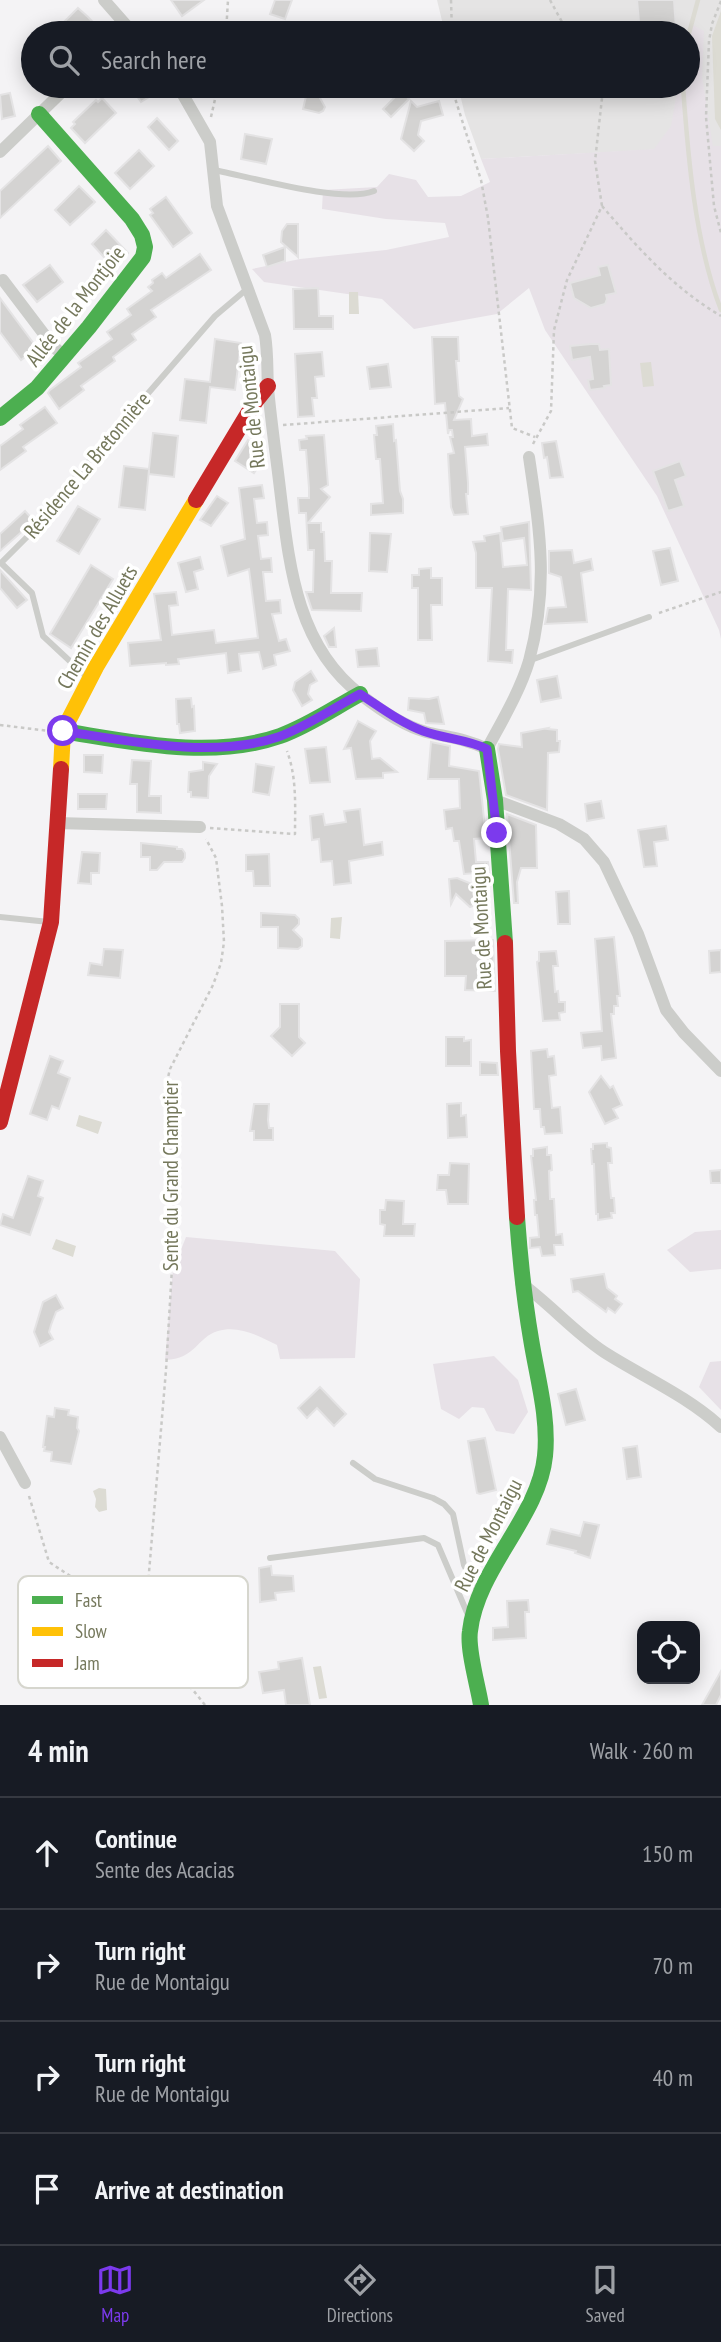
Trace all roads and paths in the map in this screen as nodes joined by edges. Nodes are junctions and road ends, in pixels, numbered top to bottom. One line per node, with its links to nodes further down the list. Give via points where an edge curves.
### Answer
1 (104, 0): 6 (street)
2 (228, 0): 7 (path)
3 (451, 0): 8 (path)
4 (550, 0): 9 (path)
5 (721, 1): 21 (path, via 709,41 706,117)
6 (120, 21)
7 (227, 21)
8 (452, 21)
9 (561, 21)
10 (56, 98): 15 (street)
11 (185, 98): 16 (street, Rue de Montaigu)
12 (215, 98): 16 (path, via 211,117)
13 (455, 98): 27 (path, via 488,218)
14 (602, 98): 20 (path, via 595,161)
15 (39, 114): 17 (street); 25 (street, Allée de la Montjoie, via 106,187 146,245 143,257)
16 (202, 128): 18 (street, Rue de Montaigu, via 210,142)
17 (0, 152)
18 (212, 169): 19 (lane, via 330,194); 23 (street, Rue de Montaigu, via 217,206)
19 (374, 191)
20 (602, 206): 24 (path, via 642,253 693,300); 30 (path, via 567,279 554,330 551,411)
21 (721, 233)
22 (3, 280): 25 (street)
23 (247, 289): 26 (street, Rue de Montaigu, via 265,335); 35 (lane, Résidence La Bretonnière, via 215,316 39,526 2,563 32,593 43,636)
24 (721, 316)
25 (64, 356): 28 (street, Allée de la Montjoie, via 37,388)
26 (268, 386): 29 (street, Rue de Montaigu); 35 (street, Chemin des Alluets, via 254,402)
27 (509, 408): 29 (path); 30 (path, via 512,428)
28 (0, 418)
29 (273, 425): 36 (street, Rue de Montaigu, via 289,563 300,603 327,663)
30 (535, 437): 31 (path)
31 (529, 457): 34 (street, via 543,578)
32 (721, 592): 33 (path)
33 (649, 617): 34 (lane)
34 (529, 661): 40 (street)
35 (90, 680): 38 (street, Chemin des Alluets)
36 (360, 694): 39 (street); 40 (street, Rue de Montaigu, via 423,731)
37 (0, 725): 38 (path)
38 (63, 731): 39 (street, via 176,746 248,744); 42 (street, Chemin des Alluets)
39 (279, 737): 43 (path, via 295,782 295,834)
40 (487, 749): 41 (street, Rue de Montaigu)
41 (495, 800): 46 (street, via 559,824 584,839 604,862 634,924 666,1010); 48 (street, Rue de Montaigu)
42 (57, 823): 43 (street); 45 (street, Chemin des Alluets)
43 (200, 827): 55 (path, Sente du Grand Champtier, via 216,858 224,942 213,985 170,1069 166,1086 174,1234)
44 (0, 918): 45 (lane)
45 (51, 922): 47 (street, Chemin des Alluets)
46 (721, 1071)
47 (0, 1122)
48 (521, 1283): 49 (street, via 603,1351 705,1412); 56 (street, Rue de Montaigu, via 547,1432 545,1459 538,1486)
49 (721, 1427)
50 (0, 1437): 52 (street)
51 (353, 1463): 56 (lane, via 375,1479 444,1504 453,1514 464,1565)
52 (25, 1483): 54 (path, via 49,1562)
53 (270, 1558): 57 (lane, via 424,1538 438,1545)
54 (70, 1576)
55 (148, 1576)
56 (479, 1595): 57 (street, Rue de Montaigu)
57 (471, 1623): 60 (street, Rue de Montaigu, via 471,1654)
58 (191, 1688): 59 (path)
59 (205, 1705)
60 (481, 1705)

